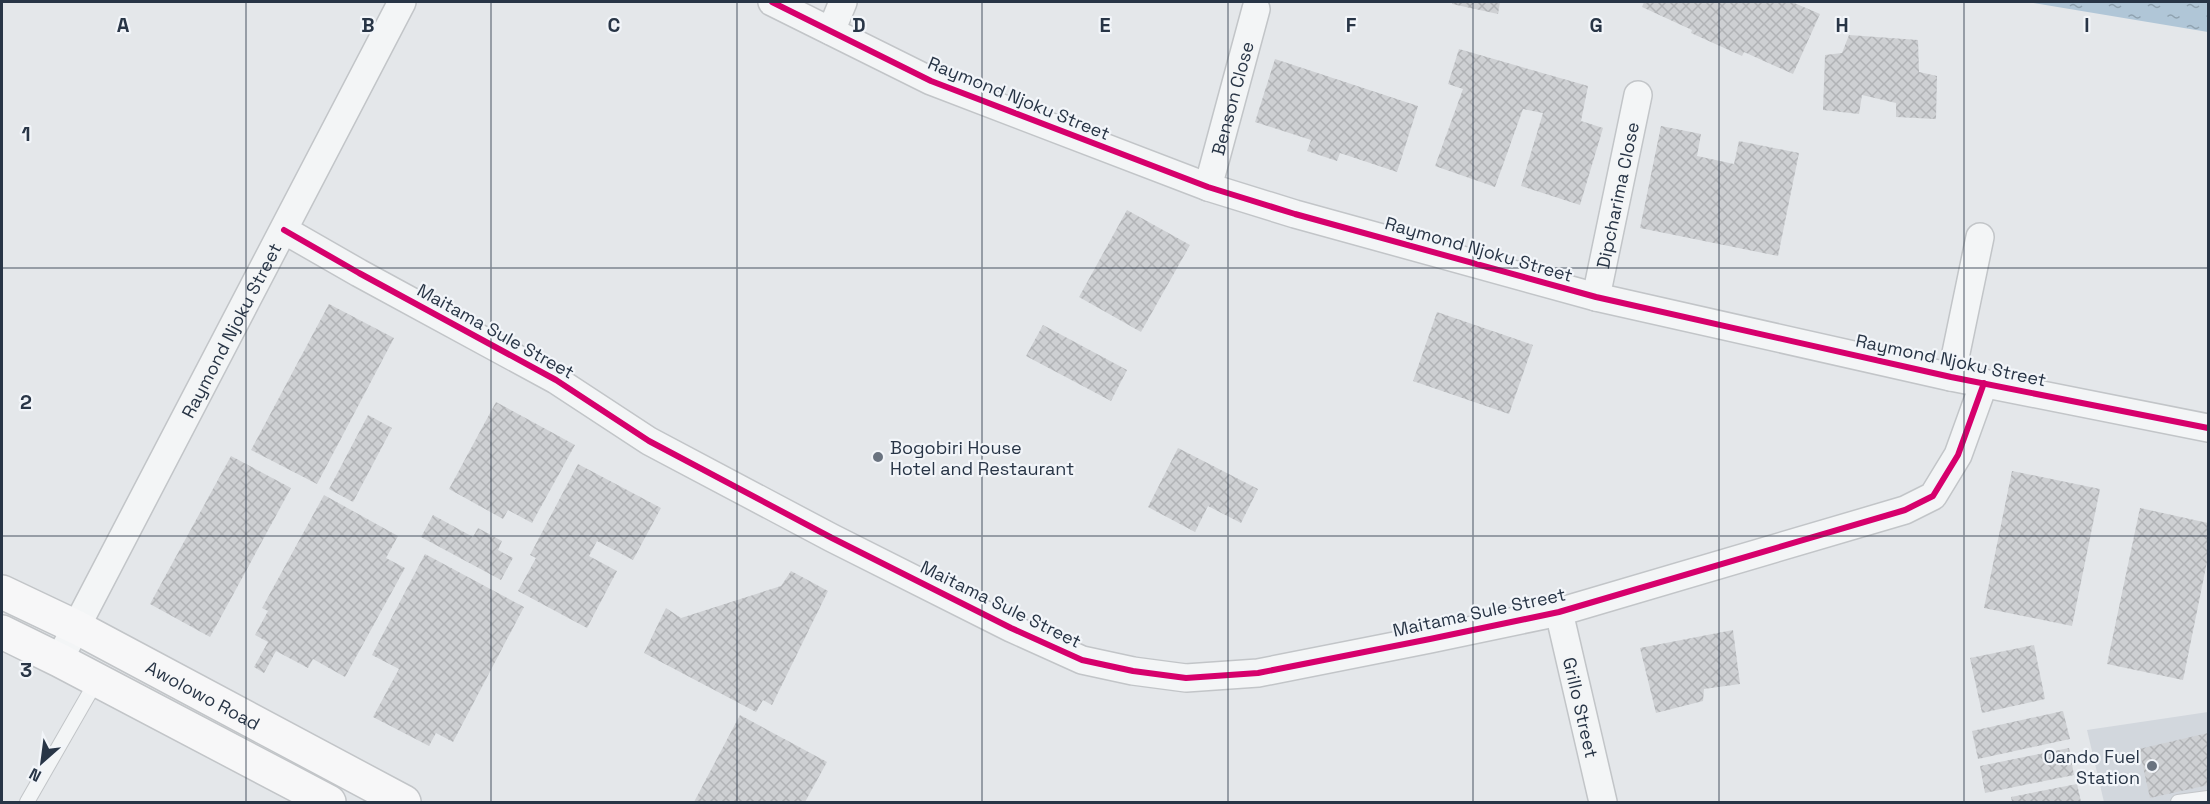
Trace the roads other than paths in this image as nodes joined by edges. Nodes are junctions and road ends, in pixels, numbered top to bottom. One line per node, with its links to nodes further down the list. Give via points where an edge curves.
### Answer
1 (402, 2): 8 (street, Raymond Njoku Street)
2 (772, 2): 5 (street, Raymond Njoku Street)
3 (843, 2): 5 (street)
4 (1256, 9): 7 (street, Benson Close)
5 (831, 31): 7 (street, Raymond Njoku Street, via 931,81)
6 (1638, 95): 10 (street, Dipcharima Close)
7 (1208, 187): 10 (street, Raymond Njoku Street)
8 (284, 230): 15 (street, Maitama Sule Street, via 556,380 649,441 958,602 1083,660 1186,678 1258,673); 16 (street, Raymond Njoku Street)
9 (1980, 237): 11 (street)
10 (1596, 297): 11 (street, Raymond Njoku Street)
11 (1951, 377): 12 (street, Raymond Njoku Street)
12 (1984, 384): 13 (street, Raymond Njoku Street); 15 (street, Maitama Sule Street, via 1958,454 1932,496 1905,510 1846,529)
13 (2208, 428)
14 (2, 592): 16 (main road, Awolowo Road)
15 (1559, 612): 24 (street, Grillo Street)
16 (78, 628): 18 (street, Raymond Njoku Street); 23 (main road, Awolowo Road)
17 (2, 632): 18 (main road, Awolowo Road)
18 (59, 660): 19 (main road, Awolowo Road)
19 (97, 680): 21 (lane); 22 (main road, Awolowo Road)
20 (2208, 799): 25 (lane)
21 (27, 802)
22 (329, 802)
23 (404, 802)
24 (1603, 802)
25 (2178, 802)

